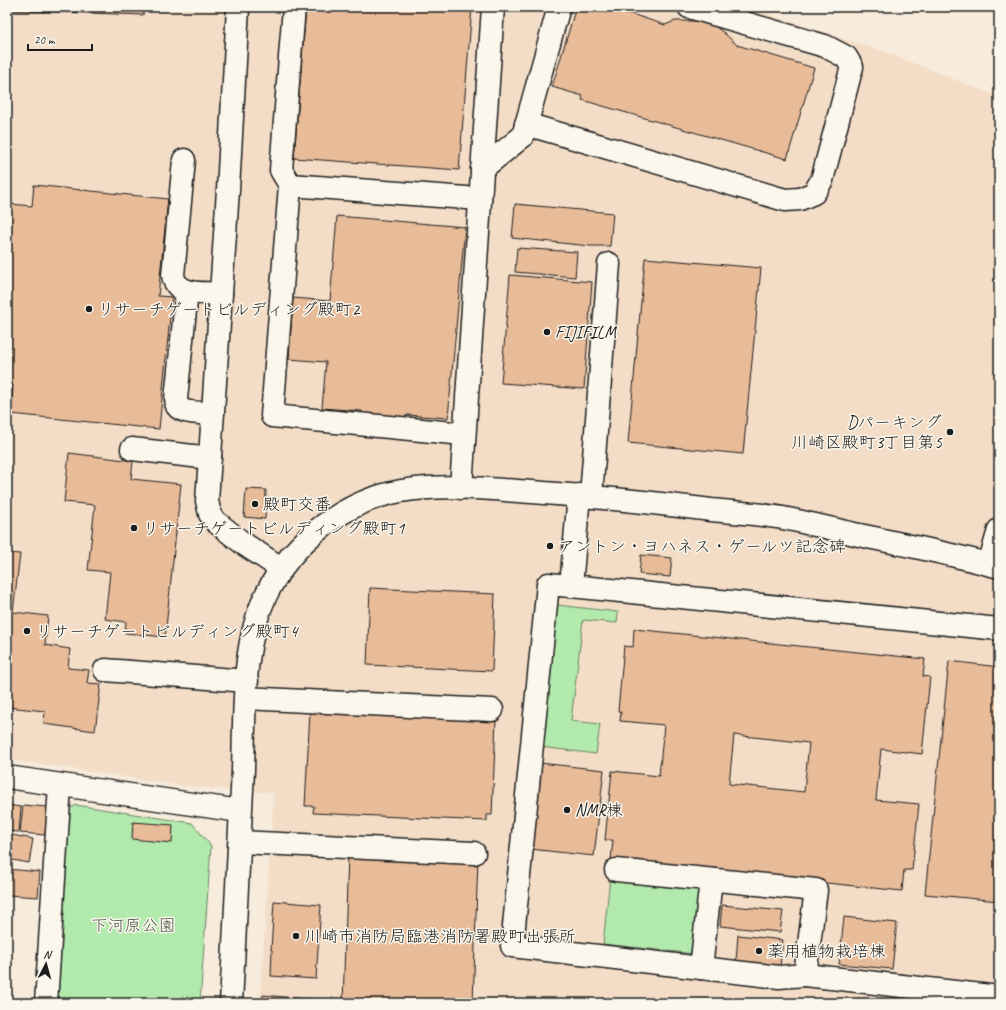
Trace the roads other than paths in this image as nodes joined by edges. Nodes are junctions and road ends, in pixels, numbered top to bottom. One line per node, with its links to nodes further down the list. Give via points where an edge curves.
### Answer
1 (238, 7): 13 (street)
2 (294, 7): 9 (street, via 280,170)
3 (493, 7): 8 (street)
4 (559, 7): 6 (street)
5 (689, 7): 6 (street, via 825,46 846,57 852,67 822,180 814,193 800,199 785,200)
6 (526, 124): 8 (street, via 523,136)
7 (184, 160): 12 (street, via 173,275 178,287)
8 (482, 169): 10 (street)
9 (290, 185): 10 (street); 15 (street, via 272,416)
10 (480, 200): 15 (street)
11 (609, 264): 19 (street)
12 (187, 291): 13 (street); 14 (street, via 177,406 188,412)
13 (221, 294): 14 (street)
14 (213, 413): 17 (street)
15 (464, 434): 18 (street)
16 (132, 449): 17 (street)
17 (210, 458): 22 (street, via 207,501 210,514 216,522 244,544)
18 (461, 488): 19 (street); 22 (street, via 432,487 399,491 351,508 317,531 294,553)
19 (585, 495): 21 (street, via 782,518); 23 (street)
20 (999, 530): 21 (street)
21 (994, 565)
22 (282, 569): 26 (street, via 255,624)
23 (571, 586): 24 (street); 35 (street, via 548,584 512,946)
24 (999, 629)
25 (105, 670): 26 (street)
26 (246, 690): 27 (street); 30 (street)
27 (492, 710)
28 (7, 777): 29 (street)
29 (60, 784): 30 (street); 38 (street)
30 (240, 811): 31 (street)
31 (240, 842): 32 (street); 39 (street)
32 (474, 853)
33 (616, 870): 34 (street)
34 (711, 880): 35 (street); 36 (street, via 816,890)
35 (701, 968): 36 (street, via 779,977)
36 (805, 975): 37 (street)
37 (999, 997)
38 (46, 1003)
39 (231, 1003)

